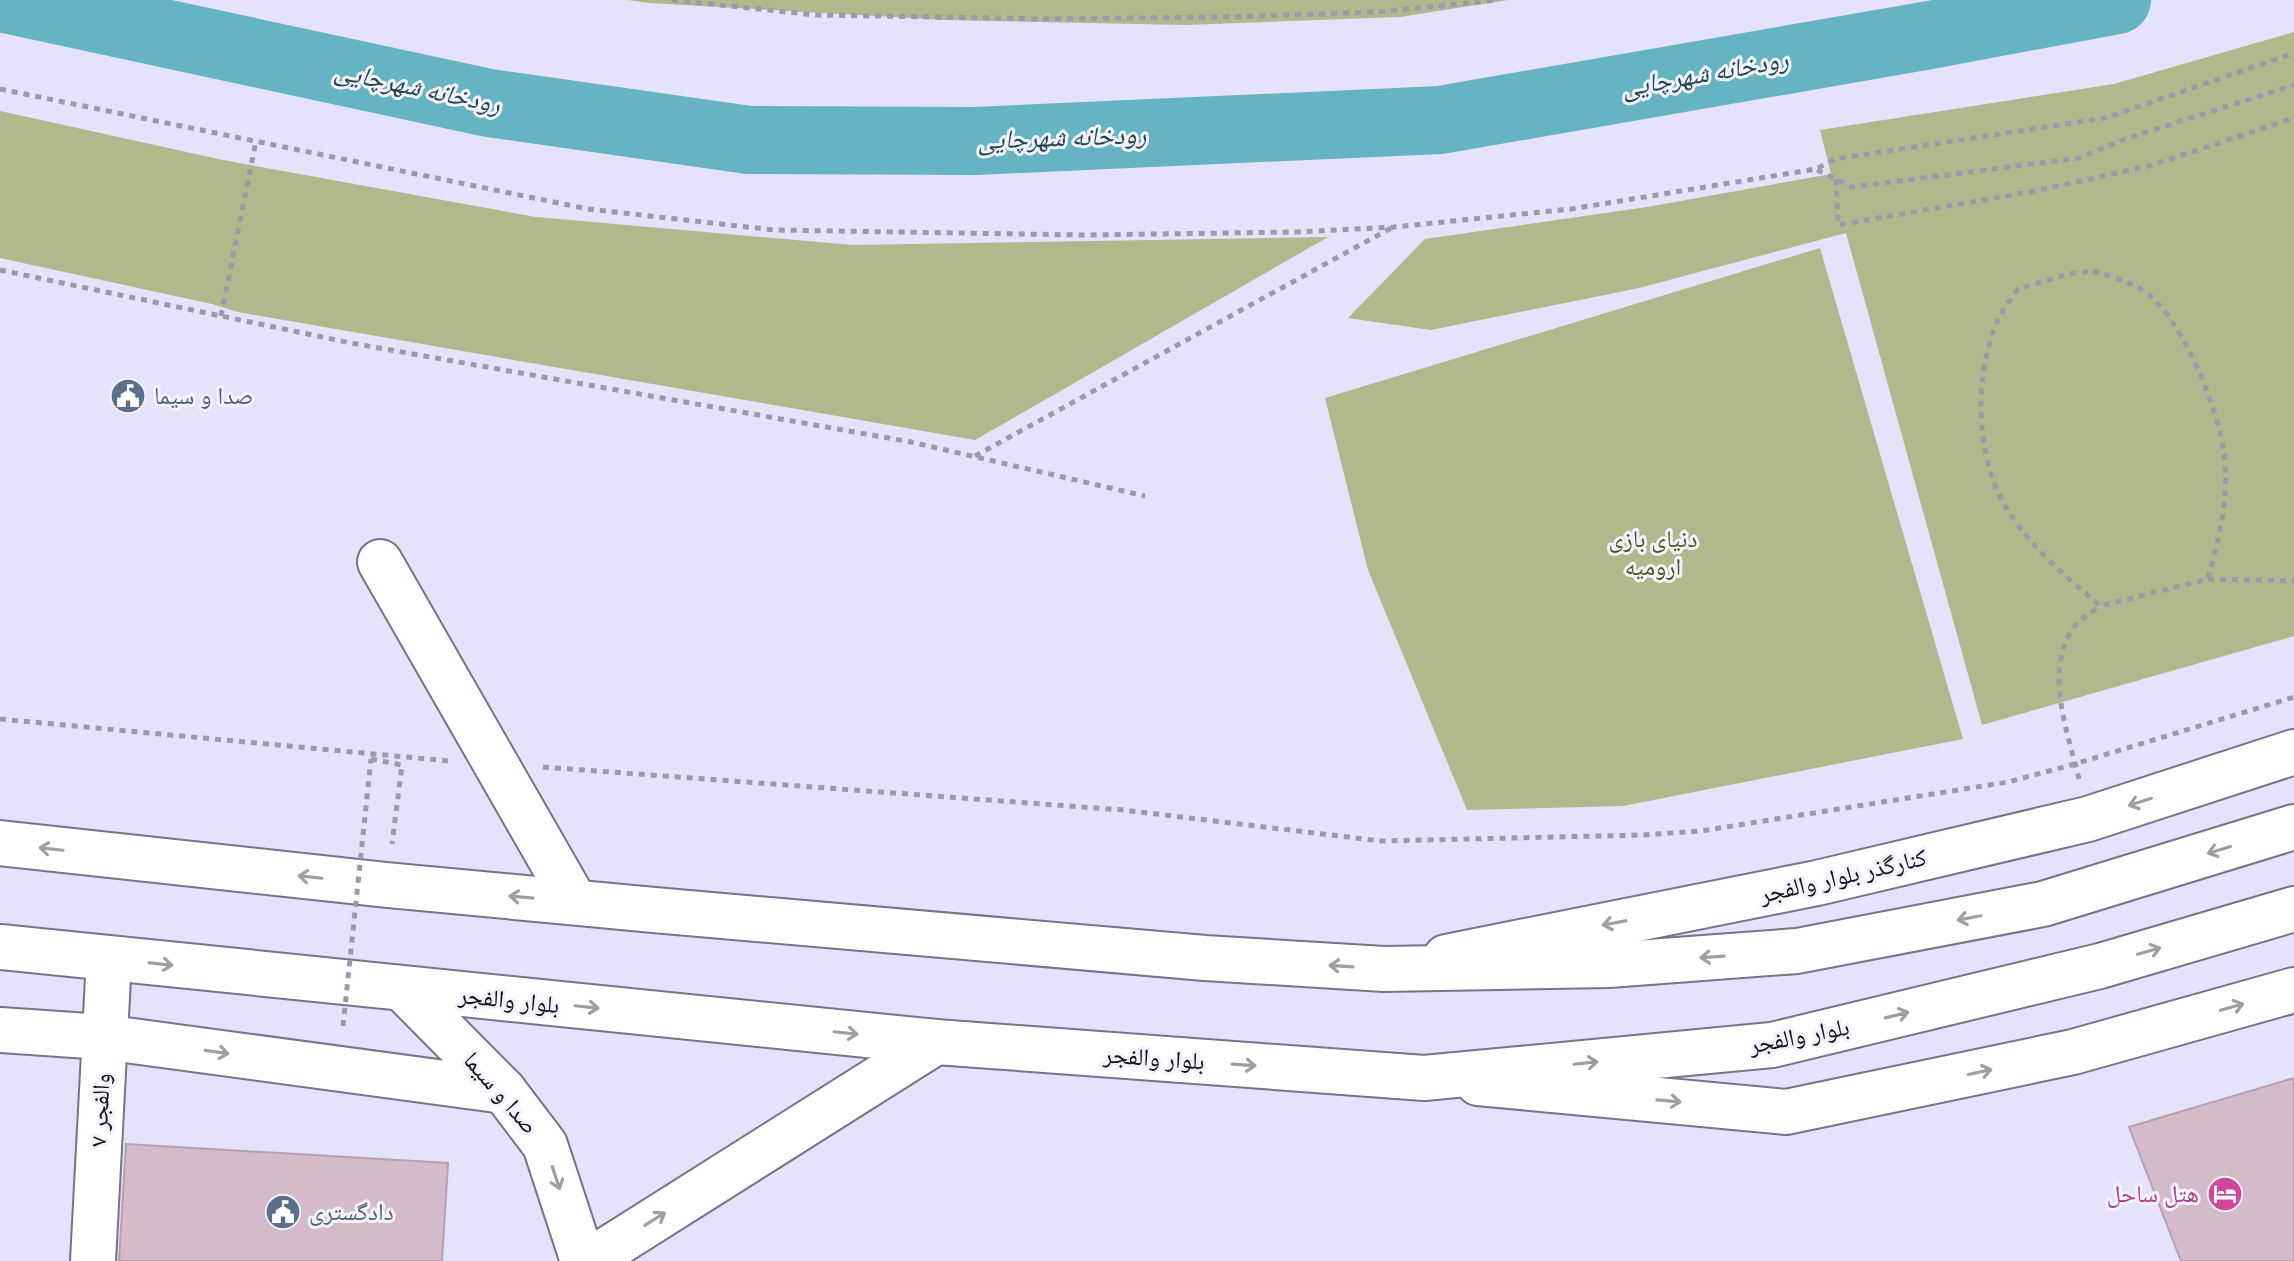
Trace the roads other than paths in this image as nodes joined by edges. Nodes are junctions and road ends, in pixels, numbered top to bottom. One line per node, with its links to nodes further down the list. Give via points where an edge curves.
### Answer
1 (380, 562): 5 (main road)
2 (2294, 752): 9 (main road, کنارگذر بلوار والفجر, one-way to 9, via 2088,819 1817,883)
3 (2294, 827): 9 (main road, one-way to 9, via 2043,904 1797,951 1609,965)
4 (0, 843): 5 (main road, one-way to 4)
5 (575, 902): 9 (main road, one-way to 5)
6 (2294, 909): 15 (main road, بلوار والفجر, one-way to 6, via 1772,1045 2100,966)
7 (0, 947): 8 (main road, بلوار والفجر)
8 (109, 959): 10 (main road, بلوار والفجر, one-way to 10); 13 (main road, والفجر ۷)
9 (1384, 969)
10 (403, 989): 14 (main road, بلوار والفجر, one-way to 14); 16 (main road, صدا و سیما)
11 (2294, 990): 15 (main road, one-way to 11, via 1786,1112 2073,1052)
12 (0, 1030): 13 (main road)
13 (103, 1037): 16 (main road, one-way to 16); 17 (main road, والفجر ۷)
14 (936, 1042): 15 (main road, بلوار والفجر, one-way to 15); 19 (main road, one-way to 14)
15 (1424, 1078)
16 (504, 1091): 18 (main road, صدا و سیما, one-way to 18, via 545,1145)
17 (93, 1261)
18 (583, 1261)
19 (589, 1261)

